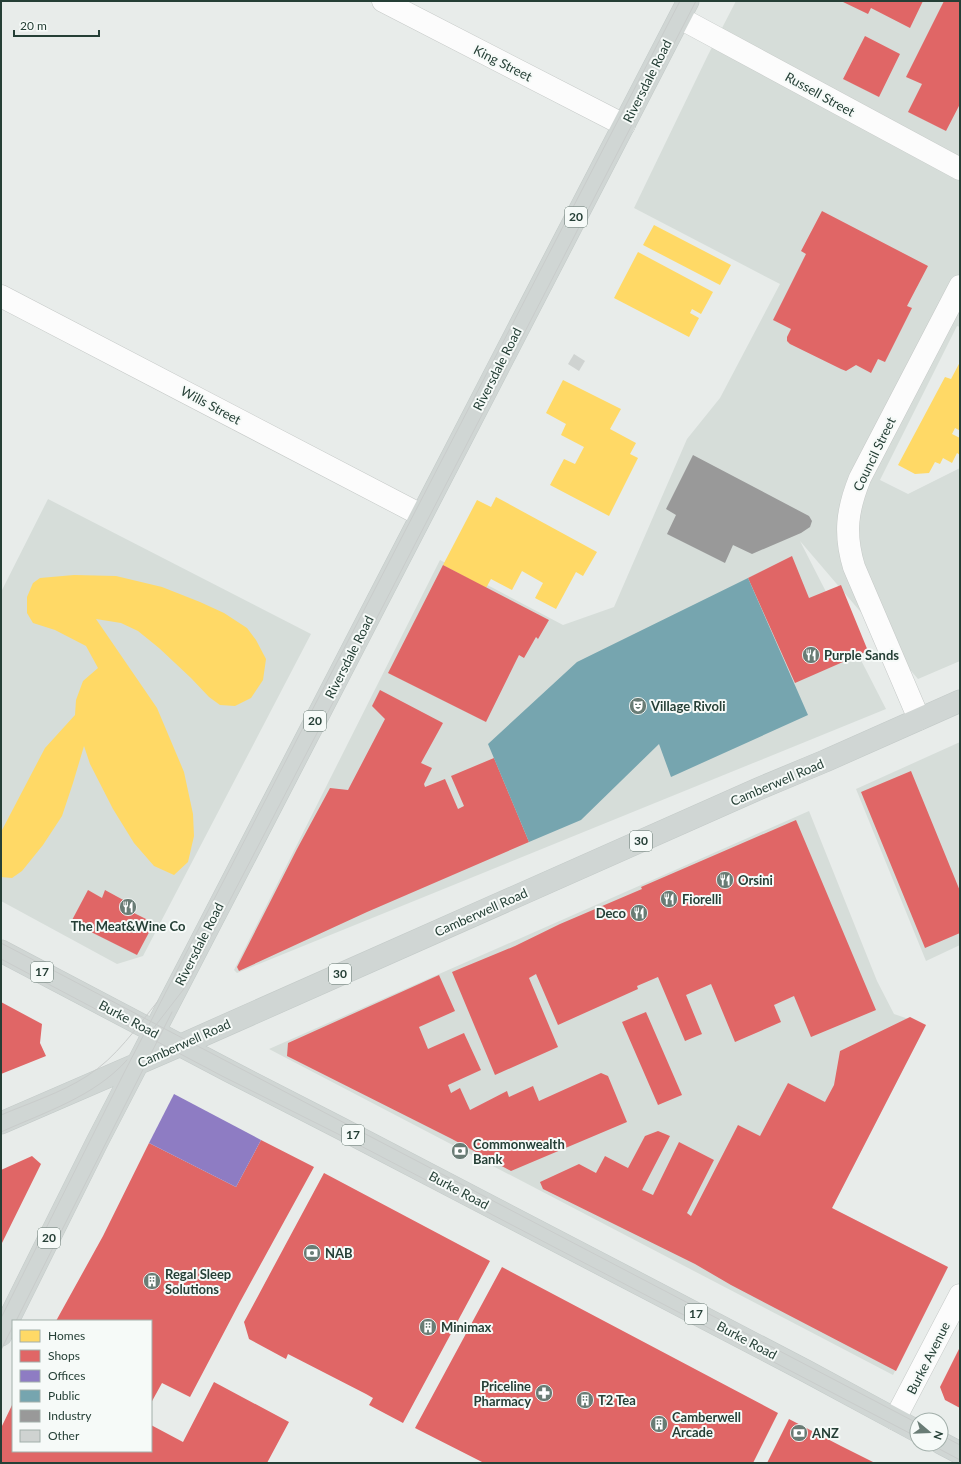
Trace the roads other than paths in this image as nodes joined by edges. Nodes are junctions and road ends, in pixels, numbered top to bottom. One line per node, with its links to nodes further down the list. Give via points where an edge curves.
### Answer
1 (383, 1): 3 (street, King Street)
2 (684, 9): 3 (main road, Riversdale Road / 20); 4 (street, Russell Street)
3 (624, 125): 7 (main road, Riversdale Road / 20)
4 (960, 169)
5 (960, 286): 9 (street, Council Street, via 860,478 848,518 848,542 854,567)
6 (1, 296): 7 (street, Wills Street)
7 (421, 515): 11 (main road, Riversdale Road / 20)
8 (960, 700): 9 (main road, Camberwell Road / 30)
9 (919, 719): 12 (main road, Camberwell Road / 30)
10 (1, 951): 11 (main road, Burke Road / 17)
11 (154, 1032): 12 (main road, Burke Road / 17); 13 (main road, Riversdale Road / 20)
12 (180, 1045): 13 (main road, Camberwell Road / 30); 17 (main road, Burke Road / 17)
13 (138, 1064): 14 (main road, Camberwell Road / 30); 16 (main road, Riversdale Road / 20)
14 (1, 1123)
15 (960, 1295): 17 (street, Burke Avenue)
16 (1, 1335)
17 (895, 1419): 18 (main road, Burke Road / 17)
18 (909, 1427)
19 (949, 1447): 20 (main road)
20 (960, 1453)

